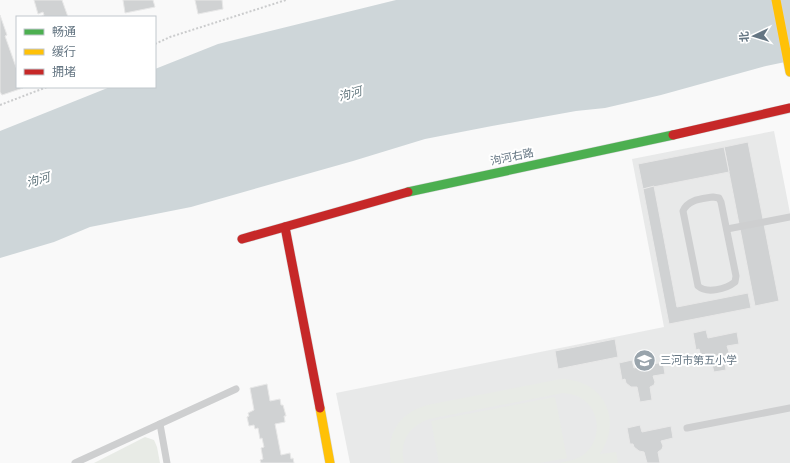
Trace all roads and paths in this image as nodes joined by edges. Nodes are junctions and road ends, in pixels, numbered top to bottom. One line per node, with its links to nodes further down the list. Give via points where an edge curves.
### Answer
1 (286, 0): 3 (path)
2 (776, 0): 4 (street)
3 (156, 44)
4 (790, 72)
5 (44, 88): 6 (path)
6 (0, 105)
7 (790, 108): 9 (street, 泃河右路, via 411,191)
8 (790, 217): 10 (lane)
9 (285, 227): 11 (street, 泃河右路); 18 (street)
10 (727, 229): 10 (lane, via 719,198 690,202 685,206 683,211 696,278 698,286 702,289 730,286 734,282 736,276)
11 (242, 239)
12 (236, 389): 14 (lane)
13 (790, 408): 15 (lane)
14 (160, 424): 16 (lane); 17 (lane)
15 (687, 428)
16 (75, 463)
17 (167, 463)
18 (330, 463)

